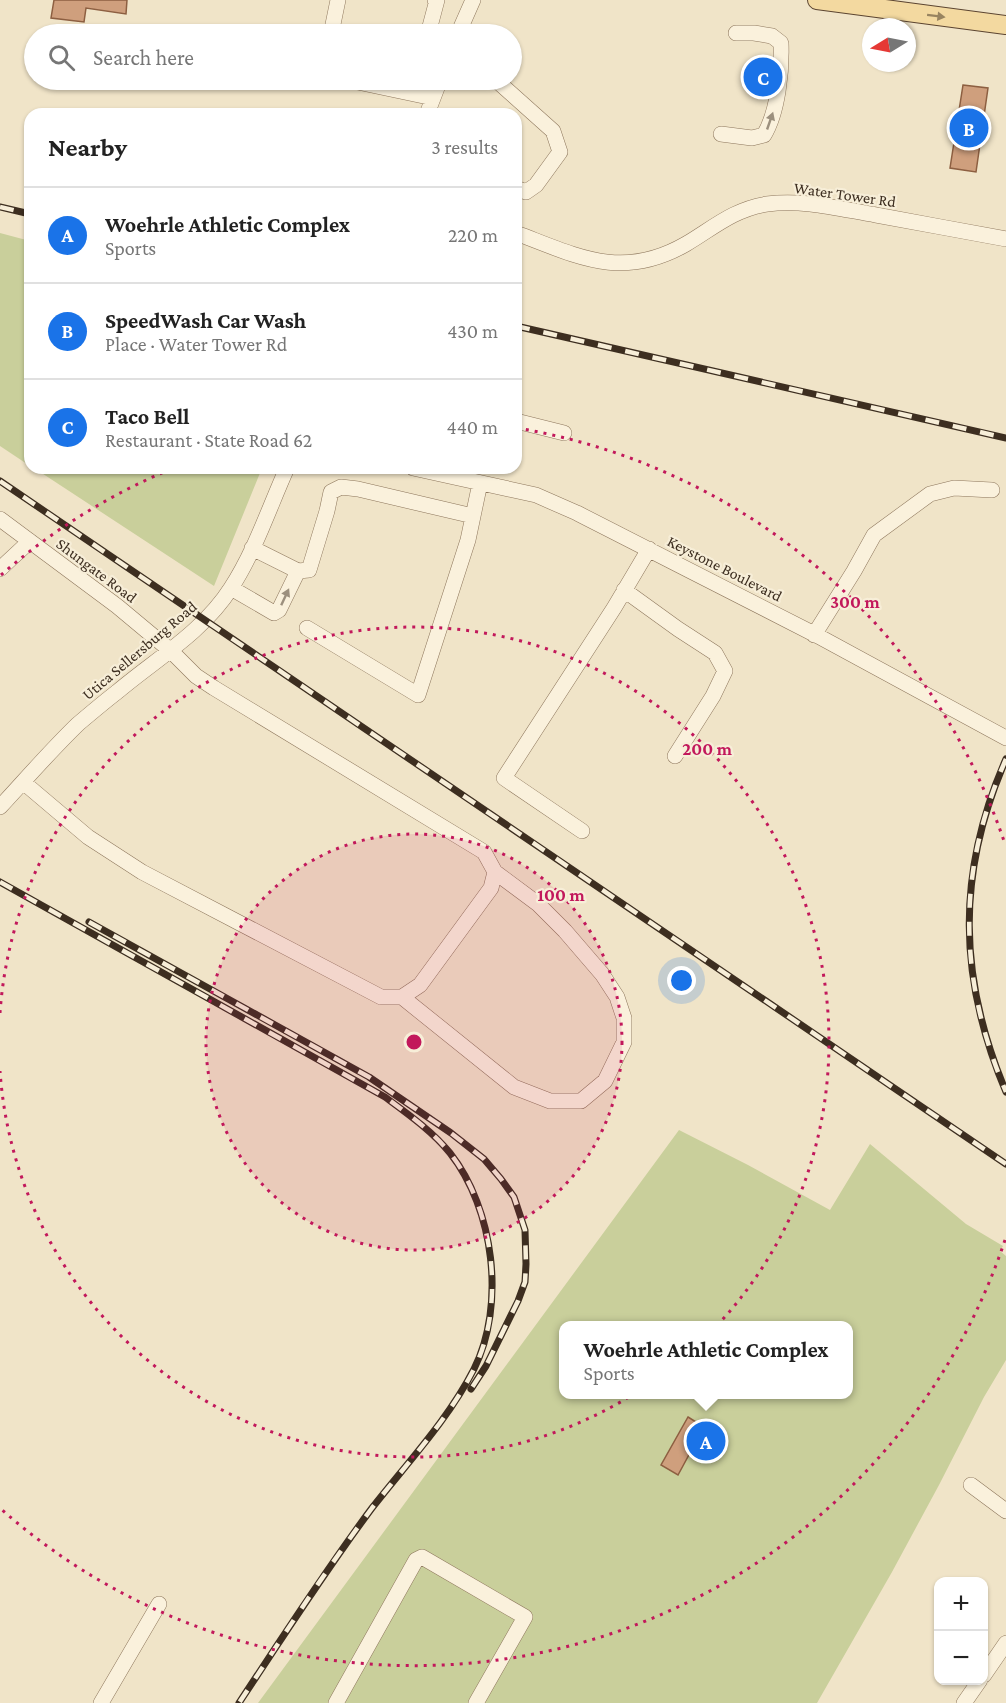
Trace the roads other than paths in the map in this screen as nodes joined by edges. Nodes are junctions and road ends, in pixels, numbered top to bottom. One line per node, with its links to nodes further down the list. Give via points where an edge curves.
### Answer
1 (338, 0): 5 (street)
2 (435, 0): 6 (street)
3 (473, 0): 7 (street)
4 (817, 0): 8 (main road, one-way to 8)
5 (333, 24)
6 (431, 24)
7 (462, 24)
8 (1006, 25)
9 (736, 33): 15 (street, one-way to 9, via 752,138 764,135 771,124 782,60 781,43 772,36)
10 (420, 90): 13 (street)
11 (436, 90): 13 (street)
12 (507, 90): 16 (street, via 553,131 560,152 536,184 526,192)
13 (433, 98): 14 (street)
14 (429, 108)
15 (721, 134)
16 (522, 190)
17 (522, 235): 18 (street, Water Tower Rd, via 600,262 636,262 684,244 738,212 767,204 798,202)
18 (1006, 239)
19 (522, 422): 20 (street)
20 (564, 433)
21 (284, 474): 28 (street, Utica Sellersburg Road)
22 (463, 474): 23 (street, Keystone Boulevard)
23 (480, 483): 25 (street); 29 (street, Keystone Boulevard, via 536,495)
24 (992, 490): 35 (street, via 954,488 930,494 874,535)
25 (473, 516): 31 (street, via 341,487 331,492 309,570); 34 (street, via 418,695)
26 (0, 519): 27 (street, Shungate Road)
27 (30, 542): 30 (street); 36 (street, Shungate Road)
28 (252, 548): 31 (street); 32 (street, Utica Sellersburg Road)
29 (649, 549): 33 (street); 35 (street, Keystone Boulevard)
30 (0, 569)
31 (298, 571): 32 (street, one-way to 31, via 274,613)
32 (231, 588): 36 (street, Utica Sellersburg Road, via 205,620)
33 (624, 590): 38 (street, via 715,653 725,671); 41 (street, via 504,778)
34 (307, 628)
35 (814, 635): 37 (street, Keystone Boulevard)
36 (171, 651): 39 (street, Utica Sellersburg Road, via 78,724); 42 (street, Shungate Road, via 214,688 484,852)
37 (1006, 738)
38 (675, 756)
39 (23, 782): 40 (street, Utica Sellersburg Road); 43 (street, via 88,837 142,872 381,997)
40 (0, 807)
41 (582, 831)
42 (495, 872): 43 (street, via 491,888 420,985); 43 (street, Shungate Road, via 538,904 565,931 617,997 624,1018 624,1042 605,1081 581,1101 550,1101 514,1087)
43 (402, 998)
44 (972, 1485): 45 (street)
45 (1006, 1511)
46 (159, 1604): 51 (street)
47 (1006, 1643): 48 (street)
48 (988, 1669)
49 (977, 1685): 53 (street)
50 (479, 1702): 52 (street, via 525,1617 422,1557 416,1560)
51 (101, 1703)
52 (336, 1703)
53 (964, 1703)

